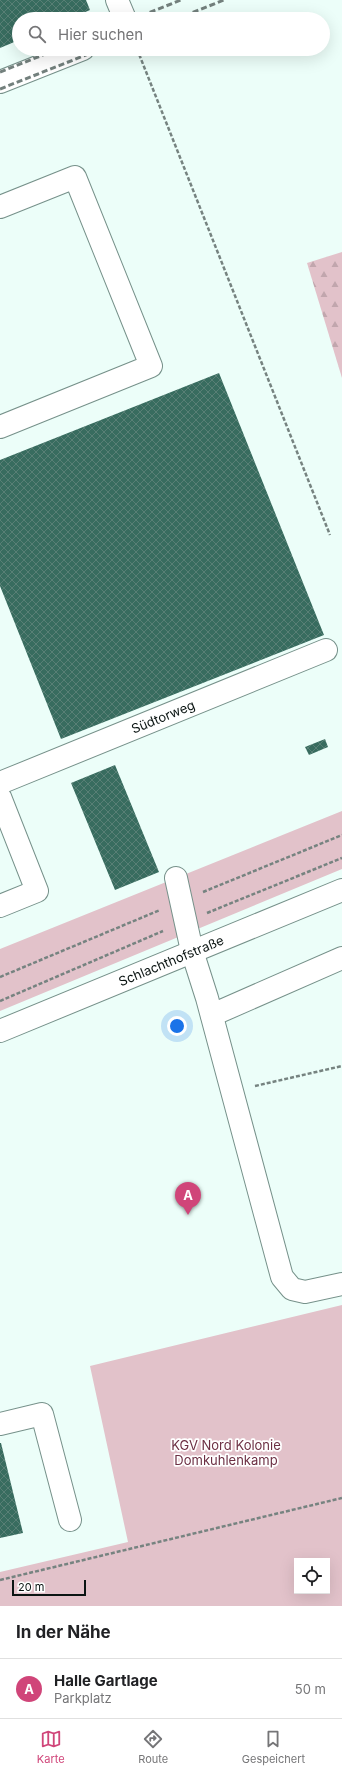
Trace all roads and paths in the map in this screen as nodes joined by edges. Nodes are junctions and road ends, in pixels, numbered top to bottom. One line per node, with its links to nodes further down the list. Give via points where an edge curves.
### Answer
1 (117, 0): 2 (street)
2 (122, 12)
3 (65, 56): 5 (street)
4 (140, 56): 8 (path)
5 (0, 82)
6 (0, 207): 7 (street, via 75,177 151,366)
7 (0, 427)
8 (330, 535)
9 (326, 650): 10 (street, Südtorweg)
10 (0, 783)
11 (0, 797): 14 (street, via 37,891)
12 (176, 878): 15 (street)
13 (342, 890): 15 (street, Schlachthofstraße)
14 (0, 906)
15 (192, 952): 17 (street); 18 (street, Schlachthofstraße)
16 (342, 958): 17 (street)
17 (212, 1015): 20 (street)
18 (0, 1031)
19 (342, 1066): 20 (path)
20 (232, 1091): 21 (street, via 282,1277 292,1289 305,1292)
21 (342, 1284)
22 (0, 1424): 24 (street, via 42,1414)
23 (342, 1498): 25 (path)
24 (70, 1520)
25 (0, 1580)

